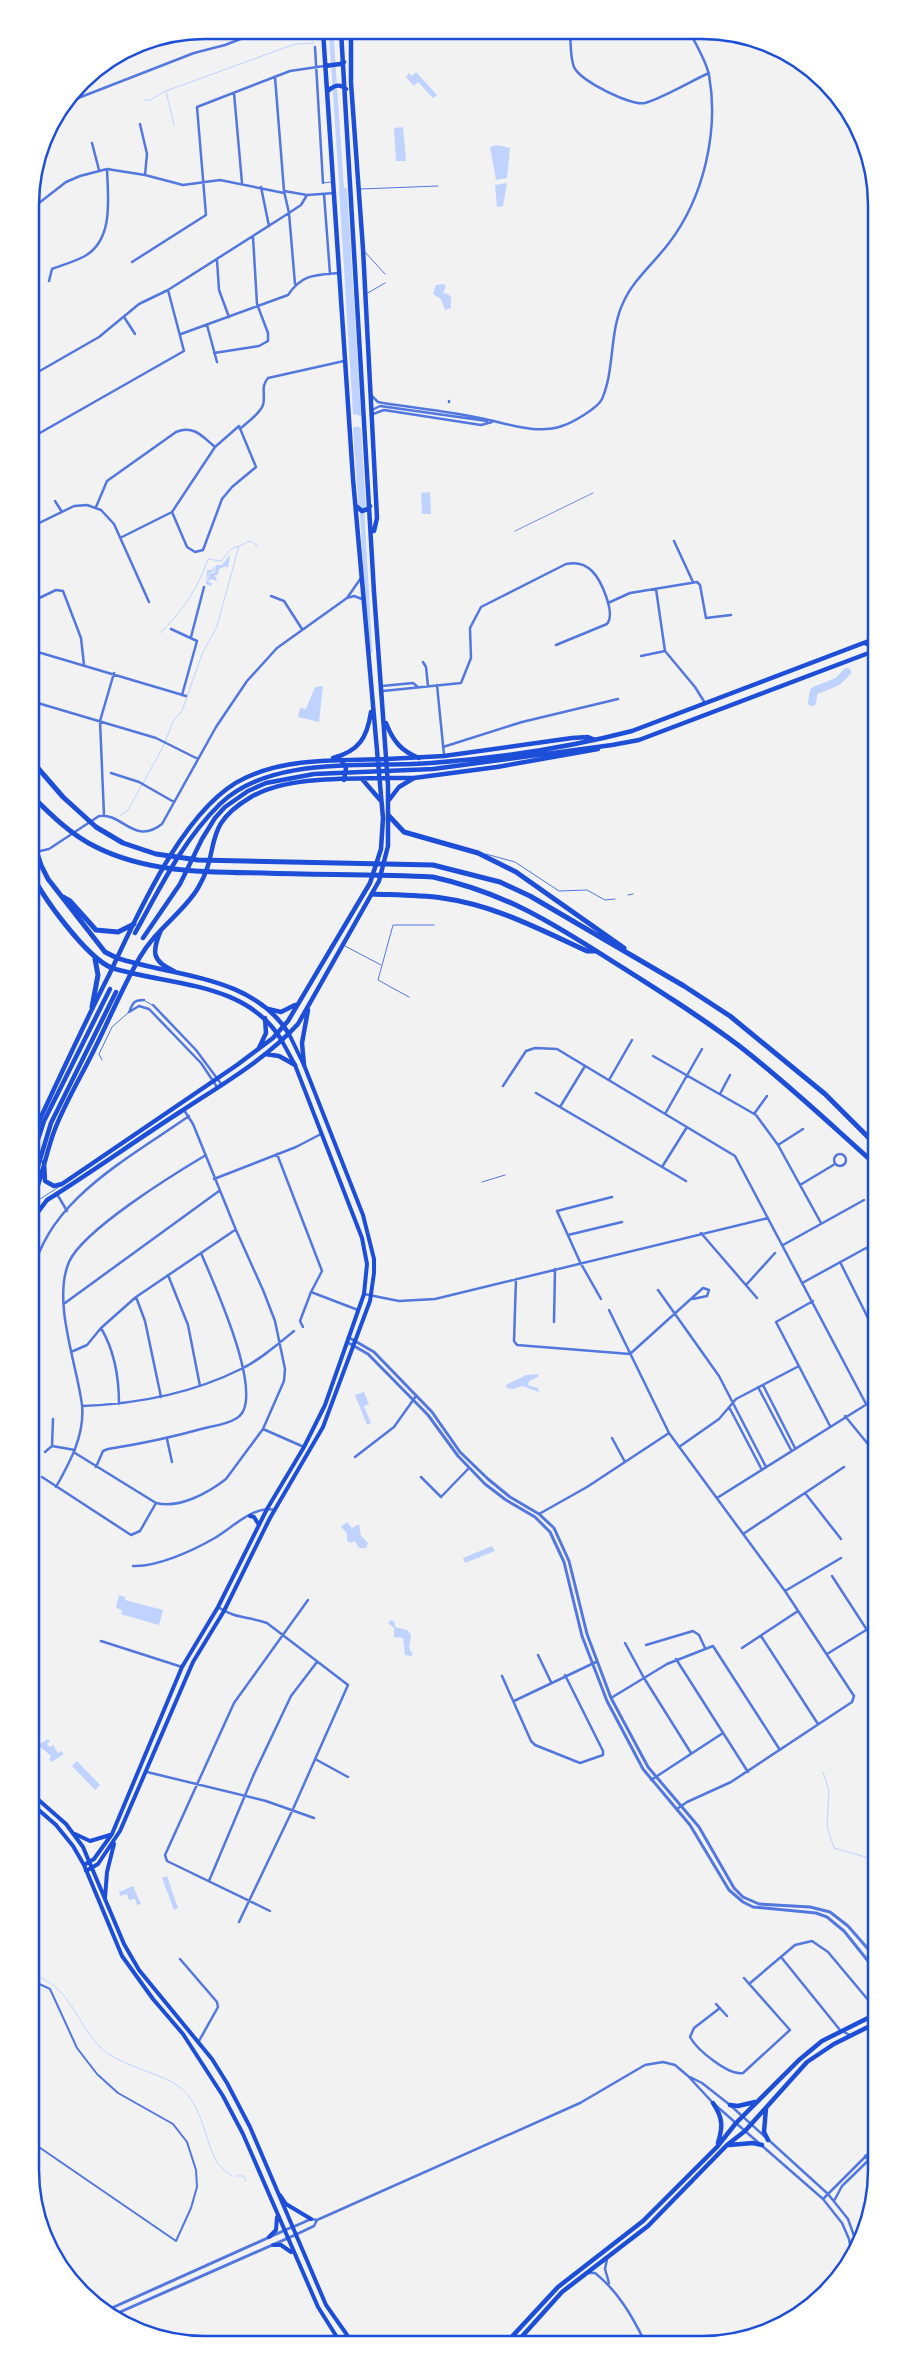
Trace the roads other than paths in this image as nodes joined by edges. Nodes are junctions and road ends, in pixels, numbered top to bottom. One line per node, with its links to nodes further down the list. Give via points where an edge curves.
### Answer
1 (241, 39): 16 (street, via 194,53)
2 (323, 39): 10 (main road)
3 (342, 39): 8 (main road)
4 (351, 39): 22 (main road)
5 (571, 39): 11 (street, via 573,64 582,77 617,96 644,103)
6 (693, 39): 11 (street)
7 (316, 48): 9 (street)
8 (344, 62): 10 (main road); 13 (main road)
9 (317, 66): 10 (street); 12 (street); 27 (street)
10 (325, 66): 14 (main road)
11 (709, 73): 64 (street, via 712,108 709,145 700,182 687,215 623,302 602,400 561,427 541,429)
12 (275, 77): 15 (street); 31 (street)
13 (346, 89): 14 (main road, via 339,86); 24 (main road)
14 (328, 91): 23 (main road)
15 (234, 92): 25 (street, via 196,107); 26 (street)
16 (78, 98)
17 (140, 124): 21 (street, via 147,154)
18 (92, 143): 20 (street)
19 (107, 169): 20 (street); 21 (street); 45 (street, via 109,210 97,245 84,256 52,269)
20 (100, 170): 35 (street, via 66,182)
21 (146, 175): 25 (street, via 183,185)
22 (358, 177): 24 (main road); 30 (main road)
23 (334, 182): 27 (lane); 32 (main road)
24 (352, 182): 60 (main road)
25 (203, 183): 26 (street, via 220,180); 41 (street, via 206,215)
26 (242, 183): 29 (street)
27 (323, 183)
28 (438, 186): 30 (lane)
29 (261, 187): 31 (street); 37 (street)
30 (359, 189): 39 (main road)
31 (284, 192): 34 (street); 36 (street)
32 (335, 192): 33 (street); 42 (main road)
33 (324, 194): 34 (street); 43 (street)
34 (308, 195): 36 (street)
35 (39, 203)
36 (289, 213): 37 (street); 47 (street)
37 (269, 226): 38 (street)
38 (253, 236): 40 (street); 50 (street)
39 (363, 249): 44 (lane); 49 (main road)
40 (217, 260): 48 (street); 52 (street, via 219,290)
41 (132, 262)
42 (340, 273): 43 (street); 58 (main road)
43 (330, 274): 47 (street, via 310,276)
44 (386, 274)
45 (49, 280)
46 (385, 283): 49 (lane)
47 (295, 284): 50 (street, via 288,296)
48 (168, 290): 51 (street, via 139,304); 55 (street)
49 (365, 295): 57 (main road)
50 (258, 306): 52 (street); 56 (street, via 268,333 266,343)
51 (124, 317): 54 (street); 61 (street, via 99,337)
52 (229, 317): 53 (street)
53 (207, 325): 55 (street); 56 (street)
54 (135, 334)
55 (180, 334): 66 (street, via 185,349 183,353)
56 (214, 352): 59 (street)
57 (368, 357): 60 (main road); 62 (main road)
58 (346, 361): 65 (street, via 268,378 262,389 264,402 261,410); 70 (main road)
59 (217, 362)
60 (362, 364): 69 (main road)
61 (39, 371)
62 (369, 388): 63 (main road); 64 (street, via 378,402)
63 (371, 413): 64 (street, via 380,406); 75 (main road, via 377,518)
64 (494, 422)
65 (239, 427): 67 (street); 73 (street, via 256,467 222,499 203,550 194,552 188,546)
66 (39, 434)
67 (215, 447): 71 (street, via 194,429 176,432 107,481); 73 (street)
68 (55, 501): 72 (street)
69 (371, 502): 70 (main road, via 362,512); 75 (main road)
70 (355, 503): 78 (main road)
71 (96, 507): 72 (street, via 80,505); 76 (street, via 107,514)
72 (62, 512): 74 (street)
73 (172, 512): 76 (street)
74 (39, 523)
75 (372, 537): 107 (main road)
76 (120, 538): 86 (street)
77 (674, 541): 79 (street)
78 (362, 577): 84 (street); 85 (main road)
79 (693, 582): 81 (street); 88 (street, via 700,585 706,618)
80 (204, 588): 91 (street)
81 (656, 589): 87 (street, via 630,593); 96 (street)
82 (271, 596): 89 (street, via 284,601)
83 (39, 598): 101 (street, via 56,590 63,592 81,638)
84 (347, 598): 85 (street, via 354,596); 89 (street)
85 (364, 600): 112 (main road)
86 (149, 602)
87 (608, 603): 94 (street, via 612,611 607,624); 104 (street, via 592,571 576,563 566,564 509,591 484,604 475,618 470,632 471,658 461,683)
88 (731, 615)
89 (302, 628): 125 (street, via 277,648 247,681)
90 (171, 629): 91 (street)
91 (191, 636): 109 (street, via 198,644)
92 (868, 641): 93 (main road)
93 (864, 642): 95 (main road); 114 (main road)
94 (556, 644)
95 (868, 644)
96 (665, 651): 99 (street); 114 (street)
97 (39, 652): 101 (street)
98 (868, 654): 118 (main road, via 638,740)
99 (641, 656)
100 (423, 662): 105 (street)
101 (84, 665): 102 (street)
102 (114, 674): 109 (street); 116 (street)
103 (401, 684): 106 (street, via 413,683); 107 (street); 108 (street)
104 (436, 685): 105 (street); 119 (street)
105 (428, 686): 106 (street)
106 (418, 687): 108 (street)
107 (382, 688): 108 (street); 115 (main road)
108 (402, 690)
109 (182, 695): 110 (street)
110 (186, 696)
111 (618, 699): 119 (street, via 522,722)
112 (372, 701): 126 (main road); 127 (main road, via 369,722 358,747 348,754)
113 (39, 703): 116 (street)
114 (705, 703): 117 (main road, via 632,731)
115 (385, 720): 122 (main road); 123 (main road, via 396,744)
116 (100, 721): 125 (street, via 160,740); 142 (street)
117 (595, 740): 120 (main road, via 572,738); 124 (main road)
118 (601, 746): 124 (main road); 132 (main road, via 596,750 539,761)
119 (443, 747): 120 (street)
120 (444, 756): 121 (main road)
121 (427, 757): 123 (main road); 132 (main road, via 426,770)
122 (387, 758): 123 (main road); 126 (main road); 134 (main road)
123 (419, 758)
124 (502, 758): 129 (main road)
125 (198, 759): 141 (street)
126 (378, 759): 128 (main road); 133 (main road)
127 (327, 760): 128 (main road); 153 (main road, via 261,771 228,788 206,808 174,850)
128 (341, 760): 137 (main road, via 346,768)
129 (375, 768): 156 (main road, via 284,772 246,786 220,804 200,825 179,855); 157 (main road, via 284,778 248,791 225,807 202,839 176,891)
130 (39, 769): 160 (highway, via 96,827 123,843 156,854 198,860 451,868 500,882 530,896)
131 (111, 773): 141 (street, via 139,782)
132 (436, 775): 135 (main road)
133 (380, 778): 134 (main road); 136 (main road); 139 (main road)
134 (388, 778): 135 (main road); 138 (main road)
135 (414, 778): 138 (main road, via 399,787)
136 (362, 779): 137 (main road); 139 (main road)
137 (344, 780): 155 (main road, via 273,788 230,811 215,832 200,886)
138 (389, 800): 143 (main road)
139 (382, 801): 172 (main road, via 382,846 376,869)
140 (39, 802): 159 (highway, via 87,842 144,864 208,872 433,877 482,889 527,908)
141 (174, 802): 142 (street, via 162,824 147,831 130,829)
142 (104, 815): 144 (street)
143 (389, 816): 145 (highway, via 404,832); 149 (main road, via 386,858)
144 (39, 851)
145 (478, 853): 152 (lane, via 509,859 558,891 587,890 602,898); 160 (highway, via 544,890 620,944)
146 (39, 860): 148 (highway)
147 (39, 886): 162 (highway)
148 (58, 894): 153 (highway, via 70,901 96,930 114,932); 161 (highway, via 105,952)
149 (372, 894): 158 (main road); 159 (highway, via 443,898 470,904 532,924 587,951)
150 (633, 894): 151 (lane)
151 (628, 895)
152 (615, 899)
153 (134, 924): 161 (main road)
154 (434, 925): 164 (lane, via 393,925)
155 (162, 926): 163 (main road); 166 (main road, via 154,952 160,963)
156 (135, 933)
157 (143, 938)
158 (344, 946): 164 (lane); 174 (main road)
159 (597, 951): 215 (highway, via 737,1044)
160 (627, 953): 211 (highway, via 730,1016 825,1094)
161 (116, 958): 163 (main road); 165 (main road)
162 (95, 959): 165 (highway); 175 (highway, via 98,975)
163 (136, 964): 166 (main road); 167 (main road)
164 (382, 965): 170 (lane, via 378,980)
165 (112, 968): 167 (main road); 175 (main road)
166 (174, 971): 176 (main road, via 236,990 257,1000)
167 (131, 974): 178 (main road, via 185,983 230,996); 216 (main road, via 55,1128)
168 (110, 989): 210 (main road)
169 (116, 992): 217 (main road, via 51,1123)
170 (409, 997)
171 (144, 1000): 173 (lane); 177 (street, via 133,1003)
172 (297, 1003): 176 (main road, via 284,1011); 179 (main road)
173 (153, 1005): 194 (street, via 196,1050)
174 (309, 1006): 181 (main road); 190 (main road, via 302,1043)
175 (92, 1007): 206 (main road)
176 (268, 1010): 179 (main road)
177 (129, 1012): 188 (lane, via 112,1027 99,1054); 194 (street, via 139,1006 149,1009)
178 (265, 1018): 180 (main road); 185 (main road, via 266,1033)
179 (284, 1026): 180 (main road); 181 (main road)
180 (278, 1034): 183 (main road); 185 (main road)
181 (289, 1034): 183 (main road); 190 (main road)
182 (632, 1040): 195 (street)
183 (282, 1041): 186 (main road); 189 (main road)
184 (702, 1049): 192 (street)
185 (259, 1050): 194 (main road)
186 (265, 1054): 189 (main road, via 279,1056); 196 (main road)
187 (653, 1056): 192 (street)
188 (102, 1060)
189 (295, 1065): 209 (main road)
190 (304, 1065): 257 (main road, via 363,1215 374,1259)
191 (585, 1066): 195 (street); 197 (street, via 558,1049 530,1049 522,1055); 201 (street)
192 (687, 1075): 199 (street); 203 (street)
193 (730, 1075): 199 (street)
194 (216, 1080): 196 (street); 225 (main road)
195 (609, 1080): 203 (street)
196 (219, 1086): 202 (main road)
197 (503, 1086)
198 (536, 1093): 201 (street)
199 (720, 1094): 204 (street)
200 (767, 1096): 204 (street)
201 (560, 1107): 219 (street)
202 (184, 1109): 205 (street); 228 (main road)
203 (665, 1114): 207 (street)
204 (754, 1114): 212 (street)
205 (189, 1116): 213 (street); 233 (street, via 108,1172)
206 (39, 1122)
207 (687, 1127): 219 (street); 236 (street, via 735,1156)
208 (803, 1129): 212 (street)
209 (322, 1133): 214 (street); 256 (main road, via 362,1238 367,1264)
210 (39, 1136)
211 (868, 1137)
212 (778, 1145): 226 (street)
213 (206, 1154): 222 (street); 263 (street, via 164,1180 91,1235 69,1261)
214 (277, 1154): 222 (street); 255 (street, via 322,1271)
215 (868, 1158)
216 (44, 1162): 221 (main road); 225 (main road, via 45,1181 54,1186)
217 (39, 1163)
218 (835, 1164): 218 (street, via 834,1158 838,1154 846,1159 844,1166); 226 (street)
219 (662, 1167): 223 (street)
220 (505, 1175): 224 (lane)
221 (39, 1179)
222 (214, 1179): 227 (street)
223 (686, 1181)
224 (482, 1182)
225 (62, 1184): 230 (lane)
226 (800, 1184): 238 (street)
227 (219, 1191): 239 (street); 263 (street)
228 (57, 1194): 232 (street); 234 (main road)
229 (612, 1197): 241 (street, via 558,1210)
230 (39, 1198)
231 (864, 1200): 238 (street)
232 (64, 1204): 233 (street); 235 (street)
233 (71, 1206): 235 (street)
234 (39, 1210)
235 (67, 1211): 246 (street, via 46,1236)
236 (768, 1218): 240 (street); 242 (street)
237 (622, 1222): 241 (street)
238 (821, 1223): 242 (street)
239 (236, 1230): 244 (street); 273 (street, via 264,1290)
240 (701, 1233): 247 (street); 253 (street)
241 (568, 1235): 247 (street)
242 (783, 1245): 252 (street)
243 (868, 1249): 248 (street)
244 (201, 1253): 250 (street); 278 (street, via 224,1306)
245 (775, 1253): 253 (street)
246 (39, 1254)
247 (580, 1262): 249 (street); 260 (street)
248 (840, 1262): 252 (street); 267 (street)
249 (555, 1269): 251 (street); 268 (street)
250 (168, 1276): 258 (street); 280 (street, via 188,1325)
251 (516, 1279): 257 (street, via 423,1301); 276 (street, via 514,1341 517,1345)
252 (803, 1282): 262 (street)
253 (746, 1285): 259 (street)
254 (658, 1290): 266 (street)
255 (311, 1292): 265 (street); 269 (street, via 300,1321)
256 (364, 1294): 257 (street); 265 (main road)
257 (372, 1296): 274 (main road)
258 (136, 1297): 270 (street); 283 (street, via 145,1321)
259 (757, 1298)
260 (600, 1299)
261 (693, 1299): 261 (street, via 703,1288 709,1290 707,1296); 266 (street)
262 (812, 1301): 277 (street, via 776,1321); 287 (street)
263 (65, 1303): 275 (street)
264 (609, 1310): 276 (street)
265 (359, 1311): 272 (main road)
266 (676, 1313): 276 (street); 285 (street, via 716,1371)
267 (868, 1318)
268 (554, 1322)
269 (303, 1327)
270 (101, 1328): 275 (street, via 87,1345); 286 (street, via 113,1359)
271 (294, 1331): 273 (street)
272 (348, 1339): 274 (street); 299 (main road, via 324,1405)
273 (280, 1342): 278 (street); 293 (street, via 285,1375)
274 (354, 1343): 282 (street, via 374,1352); 284 (street); 321 (main road, via 323,1427)
275 (71, 1352): 288 (street)
276 (630, 1354): 294 (street)
277 (799, 1366): 279 (street); 292 (street)
278 (243, 1369): 280 (street); 296 (street, via 248,1399 238,1417)
279 (763, 1385): 281 (street); 301 (street)
280 (200, 1386): 283 (street)
281 (758, 1387): 285 (street); 302 (street)
282 (416, 1396): 284 (street); 308 (street)
283 (161, 1397): 286 (street)
284 (412, 1399): 305 (street, via 394,1427); 312 (street, via 436,1424)
285 (732, 1402): 289 (street); 310 (street)
286 (119, 1404): 288 (street)
287 (866, 1404): 290 (street)
288 (82, 1406): 303 (street)
289 (728, 1406): 300 (street, via 719,1419); 313 (street)
290 (845, 1416): 292 (street); 297 (street)
291 (53, 1419): 298 (street)
292 (830, 1426): 301 (street)
293 (263, 1429): 299 (street); 319 (street, via 218,1485 178,1504 166,1506)
294 (669, 1433): 300 (street); 307 (street)
295 (612, 1438): 307 (street)
296 (167, 1439): 306 (street); 309 (street, via 108,1449)
297 (868, 1444)
298 (52, 1446): 303 (street); 304 (street)
299 (304, 1447): 320 (main road)
300 (679, 1447): 318 (street)
301 (796, 1448): 302 (street)
302 (791, 1450): 310 (street)
303 (75, 1451): 309 (street); 316 (street)
304 (45, 1452)
305 (355, 1458)
306 (172, 1462)
307 (625, 1462): 322 (street)
308 (472, 1464): 312 (lane); 322 (street, via 510,1497)
309 (96, 1467): 319 (street)
310 (766, 1467): 313 (street)
311 (844, 1467): 317 (street)
312 (469, 1468): 314 (street, via 442,1497); 324 (street, via 503,1498)
313 (762, 1470): 318 (street)
314 (421, 1477)
315 (42, 1478): 316 (street)
316 (56, 1487): 319 (street, via 131,1535 140,1531)
317 (805, 1492): 326 (street); 327 (street)
318 (717, 1498): 326 (street)
319 (156, 1503)
320 (268, 1509): 321 (street); 323 (street); 325 (main road)
321 (275, 1510): 332 (main road)
322 (539, 1514): 324 (street); 334 (street, via 554,1528 569,1561)
323 (250, 1516): 325 (main road); 329 (street, via 212,1540 166,1560)
324 (535, 1517): 334 (street, via 550,1532 558,1547)
325 (259, 1525): 331 (main road)
326 (743, 1534): 333 (street)
327 (841, 1539)
328 (841, 1558): 333 (street)
329 (133, 1566)
330 (832, 1576): 339 (street)
331 (228, 1586): 332 (main road, via 230,1591); 336 (main road)
332 (235, 1590): 337 (main road)
333 (784, 1591): 338 (street)
334 (575, 1593): 351 (street); 352 (street)
335 (308, 1600): 340 (street)
336 (218, 1607): 337 (street); 353 (main road)
337 (224, 1611): 340 (street, via 267,1623); 366 (main road, via 184,1680)
338 (798, 1611): 341 (street); 347 (street)
339 (867, 1630): 347 (street)
340 (282, 1635): 350 (street); 370 (street, via 234,1703)
341 (760, 1636): 346 (street); 361 (street)
342 (101, 1641): 353 (street)
343 (625, 1642): 356 (street)
344 (646, 1645): 345 (street, via 693,1631 699,1635)
345 (705, 1648): 349 (street); 363 (street, via 715,1647)
346 (742, 1648)
347 (827, 1654): 361 (street, via 854,1699)
348 (538, 1655): 357 (street)
349 (676, 1660): 356 (street); 362 (street)
350 (317, 1662): 365 (street, via 348,1685); 371 (street, via 291,1696)
351 (596, 1662): 352 (street); 358 (street)
352 (591, 1664): 354 (street); 360 (street)
353 (182, 1667): 379 (main road)
354 (565, 1675): 357 (street); 359 (street, via 603,1755 578,1763 535,1745)
355 (502, 1676): 359 (street)
356 (644, 1678): 358 (street); 364 (street)
357 (551, 1682): 359 (street)
358 (611, 1698): 360 (street); 369 (street)
359 (514, 1701)
360 (606, 1701): 369 (street, via 643,1769)
361 (818, 1724): 363 (street)
362 (724, 1733): 364 (street); 367 (street)
363 (780, 1750): 367 (street)
364 (691, 1753): 369 (street)
365 (315, 1760): 368 (street); 374 (street)
366 (147, 1772): 370 (street); 380 (main road)
367 (748, 1772): 373 (street)
368 (348, 1777)
369 (653, 1778): 373 (street); 375 (street)
370 (197, 1784): 371 (street); 385 (street, via 165,1859)
371 (245, 1796): 374 (street); 385 (street)
372 (39, 1800): 378 (main road)
373 (681, 1806): 375 (street); 390 (street, via 743,1897 759,1904 810,1907 830,1912)
374 (293, 1809): 377 (street); 387 (street)
375 (677, 1809): 393 (street, via 729,1890 738,1898 760,1909 810,1912 827,1918 844,1931)
376 (39, 1811): 382 (main road, via 64,1834)
377 (314, 1818)
378 (73, 1834): 379 (main road, via 90,1841); 381 (main road)
379 (112, 1834): 381 (main road)
380 (115, 1842): 383 (main road); 386 (main road)
381 (90, 1862): 382 (main road); 383 (main road)
382 (84, 1865): 384 (main road)
383 (93, 1868): 384 (main road); 386 (main road)
384 (86, 1871): 414 (main road, via 122,1956 183,2034)
385 (209, 1881): 387 (street)
386 (104, 1902): 405 (main road, via 139,1970)
387 (249, 1902): 388 (street); 389 (street)
388 (270, 1911)
389 (239, 1922)
390 (868, 1949)
391 (781, 1957): 396 (street); 397 (street, via 800,1942 809,1940 817,1943); 403 (street)
392 (180, 1959): 405 (street, via 218,2006)
393 (868, 1961)
394 (744, 1978): 396 (street)
395 (39, 1984): 420 (street, via 50,1989 77,2048 97,2074 118,2093 173,2124 187,2142 196,2170 197,2187 176,2241)
396 (749, 1984): 399 (street, via 790,2030 743,2073 725,2068 690,2037 694,2028)
397 (868, 2000)
398 (716, 2004): 399 (street)
399 (720, 2008): 400 (street)
400 (727, 2016)
401 (868, 2018): 403 (main road)
402 (868, 2027): 404 (main road)
403 (840, 2030): 404 (street); 407 (main road, via 804,2056)
404 (850, 2035): 410 (main road, via 807,2062)
405 (198, 2042): 412 (main road, via 212,2059)
406 (688, 2076): 408 (street); 409 (street); 431 (street, via 670,2063 645,2065 580,2103)
407 (759, 2101): 409 (main road); 411 (main road)
408 (713, 2103): 413 (street); 421 (main road, via 722,2116 723,2126)
409 (730, 2105): 411 (street)
410 (766, 2107): 415 (main road); 417 (main road, via 764,2132)
411 (742, 2116): 413 (main road); 415 (street)
412 (246, 2117): 414 (main road, via 244,2122); 425 (main road)
413 (736, 2122): 416 (street); 421 (main road)
414 (238, 2123): 429 (main road)
415 (751, 2125): 416 (main road); 417 (street)
416 (744, 2131): 418 (main road); 419 (street)
417 (768, 2140): 426 (street)
418 (727, 2145): 419 (main road, via 752,2142); 441 (main road, via 648,2226)
419 (762, 2145): 427 (street)
420 (39, 2147)
421 (717, 2147): 450 (main road, via 643,2221 558,2287)
422 (868, 2153): 423 (street)
423 (865, 2156): 424 (street); 426 (street)
424 (868, 2160): 428 (street, via 842,2186)
425 (277, 2192): 430 (main road, via 286,2204); 432 (main road)
426 (828, 2194): 427 (street); 428 (street)
427 (823, 2199): 439 (street, via 842,2223)
428 (834, 2201): 435 (street)
429 (277, 2215): 433 (main road); 436 (main road, via 276,2230)
430 (311, 2219): 431 (street); 432 (street)
431 (317, 2220): 434 (street, via 314,2226)
432 (292, 2227): 433 (street); 434 (main road)
433 (284, 2231): 436 (street); 437 (main road)
434 (295, 2235): 437 (street); 449 (main road, via 326,2305)
435 (855, 2236)
436 (269, 2237): 442 (street)
437 (287, 2239): 438 (street); 440 (main road)
438 (273, 2245): 440 (main road, via 286,2247); 443 (street)
439 (850, 2245)
440 (295, 2258): 448 (main road, via 318,2308)
441 (607, 2258): 444 (main road); 445 (street, via 605,2269)
442 (216, 2262): 443 (street); 446 (street)
443 (220, 2268): 447 (street)
444 (587, 2274): 445 (street, via 595,2273); 451 (main road, via 554,2300)
445 (609, 2285): 452 (street)
446 (112, 2308)
447 (119, 2312)
448 (336, 2336)
449 (348, 2336)
450 (513, 2336)
451 (522, 2336)
452 (642, 2336)

